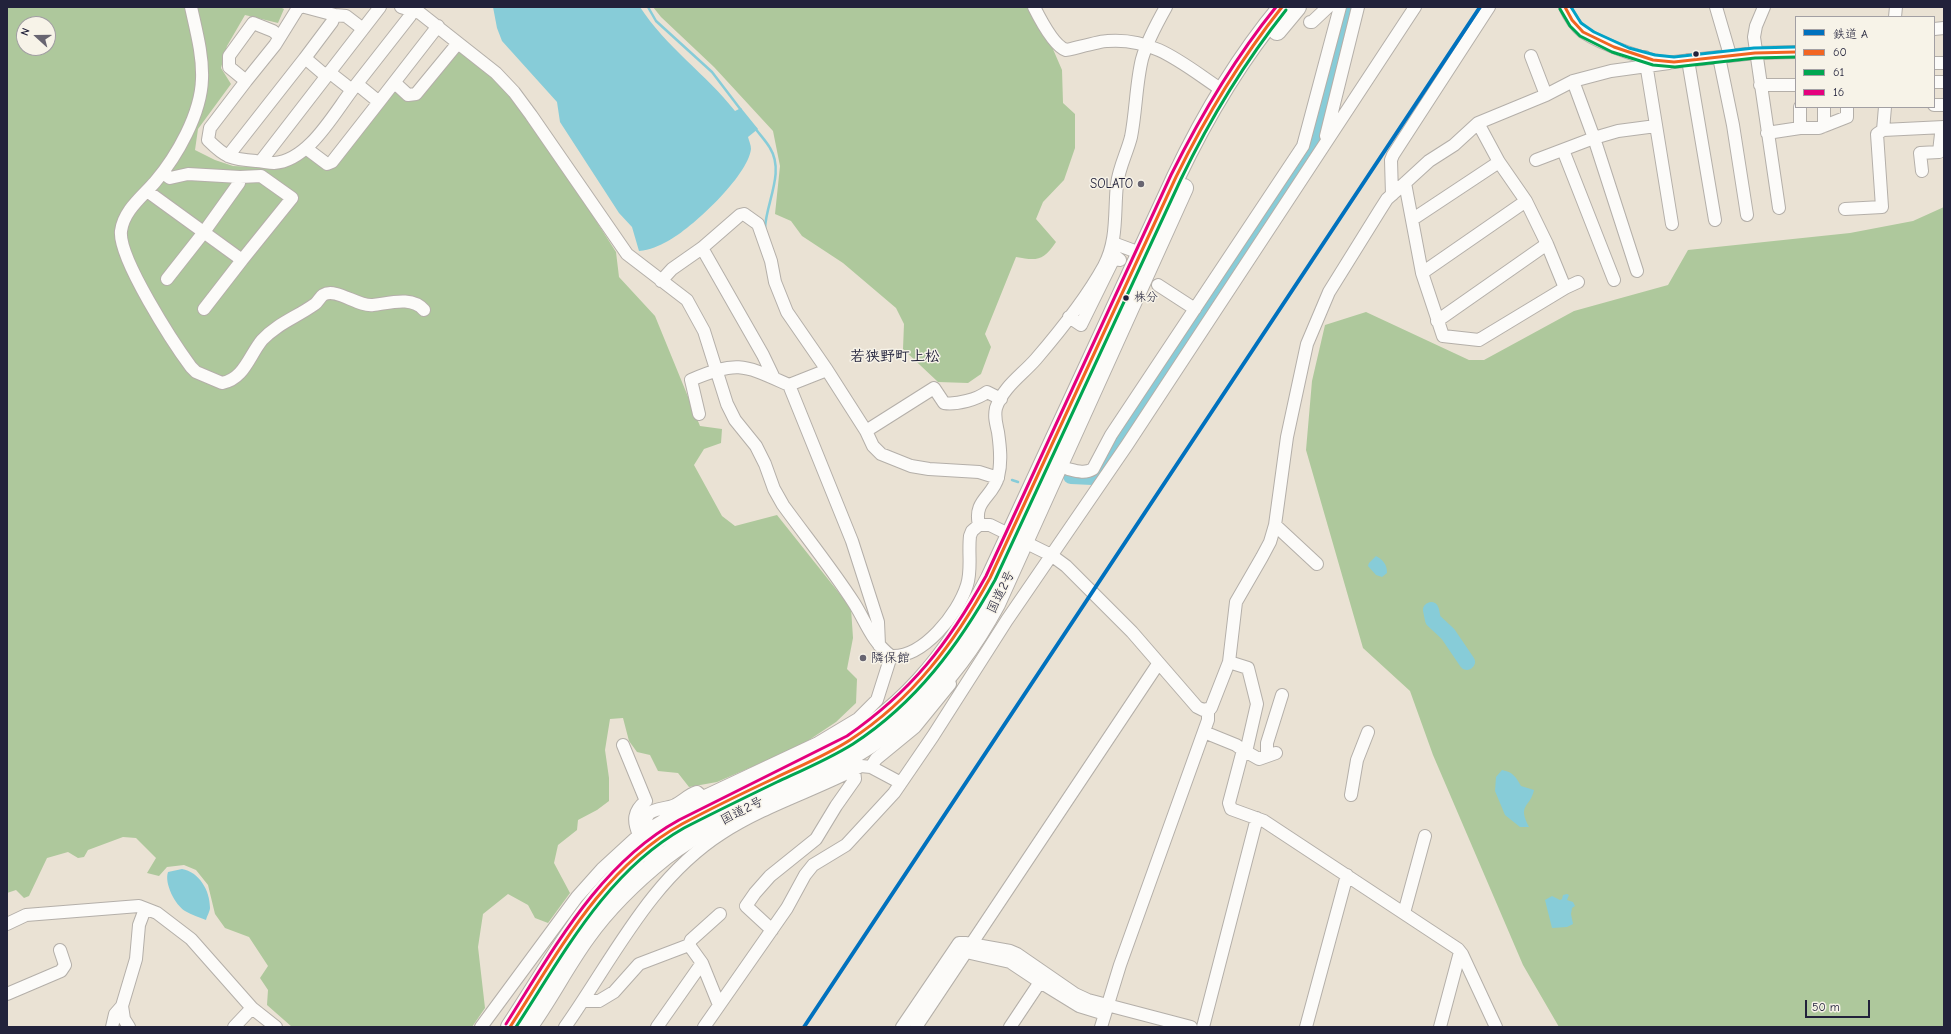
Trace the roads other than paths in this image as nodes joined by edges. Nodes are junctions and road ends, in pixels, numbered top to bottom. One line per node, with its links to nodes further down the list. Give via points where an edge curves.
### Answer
1 (191, 7): 62 (street, via 201,58 201,94 178,150)
2 (302, 7): 21 (street, via 298,8)
3 (305, 7): 17 (street)
4 (380, 7): 20 (street)
5 (1034, 7): 23 (street, via 1057,45 1066,50 1126,39)
6 (1166, 7): 23 (street)
7 (1282, 7): 38 (highway, 国道2号, via 1248,49)
8 (1297, 7): 107 (highway, 国道2号, via 1247,71 1208,138)
9 (1358, 7): 53 (street)
10 (1415, 7): 53 (street)
11 (1489, 7): 66 (street, via 1393,155)
12 (1565, 7): 30 (street, via 1582,31)
13 (1716, 7): 27 (street)
14 (1764, 7): 24 (street, via 1755,31)
15 (1333, 8): 18 (street); 48 (street)
16 (406, 9): 19 (street, via 420,13); 37 (street, via 410,16)
17 (335, 15): 20 (street, via 346,16); 28 (street)
18 (1310, 22)
19 (438, 26): 22 (street); 34 (street)
20 (363, 29): 31 (street)
21 (280, 37): 32 (street); 32 (street, via 273,31 253,23 229,56 229,66)
22 (458, 43): 34 (street, via 416,94 408,94); 84 (street, via 496,73 514,92 627,254)
23 (1148, 45): 38 (street, via 1161,50); 75 (street, via 1142,59 1130,140 1117,184)
24 (1755, 52): 25 (street); 27 (street); 35 (street)
25 (1795, 52)
26 (1531, 56): 39 (street)
27 (1724, 56): 29 (street); 70 (street)
28 (305, 58): 31 (street); 57 (street)
29 (1688, 60): 30 (street, via 1669,63); 72 (street)
30 (1645, 61): 33 (street); 46 (street)
31 (328, 74): 37 (street); 59 (street)
32 (246, 81): 57 (street, via 210,128 208,140)
33 (1573, 81): 39 (street); 54 (street)
34 (394, 83): 40 (street)
35 (1760, 85): 36 (street); 52 (street)
36 (1795, 85)
37 (354, 87): 40 (street); 55 (street)
38 (1222, 90): 78 (highway, 国道2号, via 1193,141)
39 (1546, 95): 45 (street)
40 (379, 102): 55 (street, via 332,162 327,164)
41 (1800, 108): 49 (street)
42 (1824, 108): 47 (street)
43 (1847, 108): 47 (street, via 1847,117)
44 (1885, 108): 51 (street)
45 (1478, 123): 60 (street); 64 (street)
46 (1656, 126): 54 (street, via 1618,131); 73 (street)
47 (1824, 126): 49 (street)
48 (1308, 128): 53 (street); 90 (street, via 1303,146)
49 (1800, 128): 52 (street)
50 (1944, 128): 51 (street); 61 (street, via 1939,152 1920,153)
51 (1883, 130): 69 (street, via 1877,134 1882,207)
52 (1768, 133): 68 (street)
53 (1326, 138): 102 (street)
54 (1594, 138): 56 (street); 81 (street)
55 (307, 149): 59 (street, via 297,156 275,163)
56 (1563, 150): 58 (street); 85 (street)
57 (228, 156): 59 (street, via 234,160)
58 (1536, 160)
59 (261, 161)
60 (1499, 162): 67 (street); 71 (street)
61 (1922, 171)
62 (163, 173): 63 (street, via 170,178 188,174); 65 (street)
63 (240, 176): 74 (street, via 239,183); 79 (street, via 262,176 292,198)
64 (1405, 183): 66 (street); 71 (street)
65 (147, 191): 74 (street); 91 (street, via 125,218 121,232 122,244 154,310 178,349 196,372 214,380 222,383 236,378 263,340 288,318 316,304 324,295 332,293 366,306 408,301 420,305)
66 (1392, 195): 106 (street, via 1329,292 1307,344 1287,437)
67 (1526, 201): 76 (street); 82 (street)
68 (1779, 208)
69 (1845, 209)
70 (1747, 215)
71 (1413, 219): 82 (street)
72 (1715, 220)
73 (1672, 224)
74 (204, 232): 79 (street); 83 (street)
75 (1113, 243): 78 (street); 92 (street, via 1104,265)
76 (1547, 244): 88 (street); 93 (street)
77 (702, 248): 84 (street, via 672,268); 95 (street, via 740,215 744,214 758,224 787,312); 96 (street)
78 (1140, 253): 107 (highway, 国道2号)
79 (242, 260): 89 (street)
80 (1120, 260): 92 (street, via 1116,256 1081,325)
81 (1636, 271)
82 (1422, 273): 93 (street)
83 (167, 279)
84 (661, 280): 94 (street, via 687,300 704,331)
85 (1614, 280)
86 (1578, 282): 88 (street)
87 (1158, 285): 90 (street)
88 (1565, 288): 93 (street, via 1479,340 1443,336)
89 (204, 309)
90 (1195, 309): 101 (street)
91 (424, 310)
92 (1069, 317): 98 (street, via 1034,361 1010,384)
93 (1437, 321)
94 (716, 369): 96 (street, via 747,367); 99 (street, via 691,380); 110 (street, via 726,404 756,446 783,505 855,604)
95 (827, 370): 97 (street); 100 (street)
96 (774, 378): 97 (street)
97 (789, 385): 110 (street, via 852,541 878,622)
98 (1001, 399): 100 (street, via 987,392 965,401 944,403 934,388); 104 (street, via 994,417 999,445)
99 (700, 414)
100 (868, 430): 104 (street, via 873,446 881,454 911,466 979,472)
101 (1112, 435): 102 (street); 103 (street, via 1092,470 1082,472)
102 (1126, 444): 108 (street)
103 (1068, 469)
104 (998, 478): 105 (street, via 978,510)
105 (979, 525): 107 (street, via 990,525); 111 (street, via 970,536 969,573 961,601 942,629 911,654)
106 (1274, 525): 109 (street); 112 (street, via 1270,542 1236,602)
107 (1017, 538): 108 (street); 113 (highway, 国道2号, via 993,609); 151 (highway, 国道2号, via 972,613 917,686 862,733 822,756 718,805 656,840 623,868 588,907)
108 (1051, 556): 114 (street, via 1066,566 1100,599); 123 (street, via 1006,620)
109 (1316, 564)
110 (879, 645): 111 (street)
111 (891, 656): 126 (street, via 877,700 858,719 818,743 703,797)
112 (1229, 662): 116 (street, via 1215,702); 120 (street, via 1248,668 1256,693 1257,704)
113 (960, 663): 121 (street, via 939,699 915,727); 152 (highway, 国道2号, via 930,696 886,735 833,766 728,817 687,841 645,873 612,904 586,938)
114 (1158, 664): 116 (street, via 1197,707); 135 (street)
115 (1282, 695): 120 (street, via 1267,743 1272,754 1259,759)
116 (1208, 710): 117 (street)
117 (1204, 732): 120 (street); 145 (street)
118 (1368, 732): 124 (street, via 1357,760)
119 (623, 745): 126 (street, via 646,801 639,806 634,822)
120 (1244, 751): 125 (street, via 1229,806 1234,811)
121 (871, 767): 122 (street, via 861,766); 123 (street)
122 (854, 770): 133 (street, via 855,779 816,839 770,876 746,906); 141 (street, via 741,822 680,860 645,906)
123 (901, 783): 133 (street, via 846,845 813,865)
124 (1351, 795)
125 (1257, 818): 128 (street); 161 (street)
126 (643, 832): 150 (street, via 602,869 577,897)
127 (1425, 836): 130 (street)
128 (1347, 875): 130 (street); 162 (street)
129 (145, 909): 132 (street, via 132,905 26,915); 143 (street, via 138,925 136,958); 144 (street, via 157,914 191,939)
130 (1404, 913): 137 (street)
131 (720, 914): 134 (street, via 691,940)
132 (7, 924)
133 (772, 930): 142 (street)
134 (689, 945): 138 (street); 141 (street, via 639,964 614,992 599,1001)
135 (969, 948): 139 (street, via 1010,962); 145 (street, via 1010,951 1017,954 1075,994); 156 (street, via 959,943); 157 (street)
136 (60, 950): 140 (street, via 65,964 61,970)
137 (1460, 952): 163 (street); 164 (street)
138 (702, 963): 142 (street); 154 (street)
139 (1040, 982): 145 (street, via 1079,1006); 158 (street)
140 (7, 994)
141 (583, 1001): 153 (street)
142 (719, 1005): 155 (street)
143 (122, 1006): 146 (street, via 115,1014); 147 (street, via 124,1019)
144 (252, 1008): 148 (street); 149 (street)
145 (1106, 1010): 159 (street); 160 (street)
146 (112, 1027)
147 (129, 1027)
148 (234, 1027)
149 (276, 1027)
150 (481, 1027)
151 (510, 1027)
152 (528, 1027)
153 (565, 1027)
154 (657, 1027)
155 (704, 1027)
156 (902, 1027)
157 (916, 1027)
158 (1010, 1027)
159 (1101, 1027)
160 (1190, 1027)
161 (1203, 1027)
162 (1306, 1027)
163 (1440, 1027)
164 (1496, 1027)

